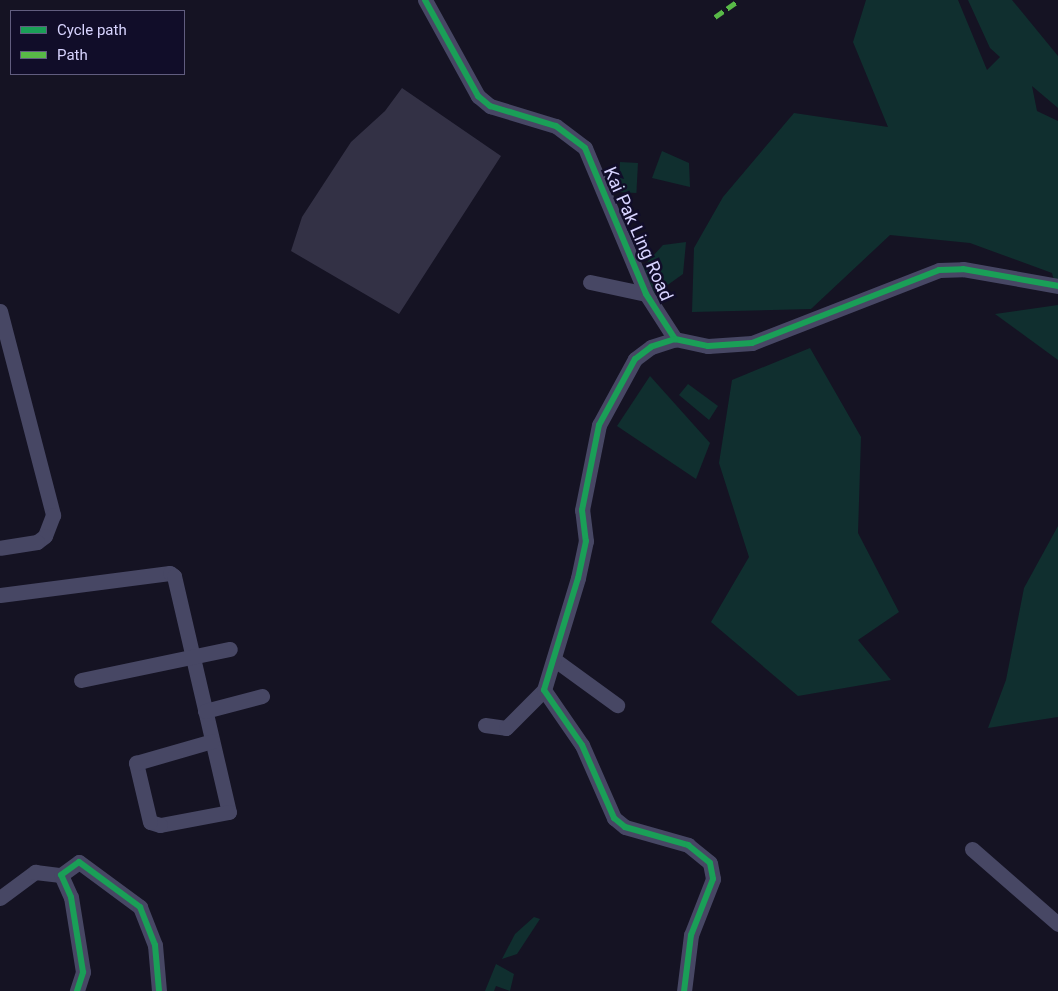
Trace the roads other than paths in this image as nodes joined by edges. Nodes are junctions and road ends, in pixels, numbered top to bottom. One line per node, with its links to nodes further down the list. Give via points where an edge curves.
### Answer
1 (425, 0): 4 (street, Kai Pak Ling Road, via 478,96 490,106 556,126 584,148)
2 (590, 282): 4 (street)
3 (1058, 286): 6 (street, via 963,269 939,270 752,343 708,346)
4 (646, 294): 6 (street, Kai Pak Ling Road)
5 (0, 311): 7 (street, via 53,515 45,536 37,542)
6 (675, 339): 11 (street, via 650,347 635,359 599,424 582,510 586,541)
7 (0, 548)
8 (0, 595): 10 (street, via 170,573 178,583)
9 (230, 649): 10 (street)
10 (194, 658): 12 (street); 16 (street)
11 (555, 660): 13 (street); 15 (street)
12 (81, 680)
13 (544, 690): 17 (street, via 506,728); 25 (street, via 582,745 614,818 625,827 688,845 710,863 712,879 691,935)
14 (262, 696): 16 (street)
15 (617, 705)
16 (206, 711): 18 (street)
17 (485, 726)
18 (212, 741): 18 (street, via 136,764 150,822 160,825 229,812)
19 (972, 849): 22 (street)
20 (61, 876): 21 (street, via 35,872); 23 (street, via 71,897 83,972); 24 (street, via 78,862 140,907 155,945)
21 (0, 898)
22 (1058, 924)
23 (78, 991)
24 (159, 991)
25 (684, 991)

